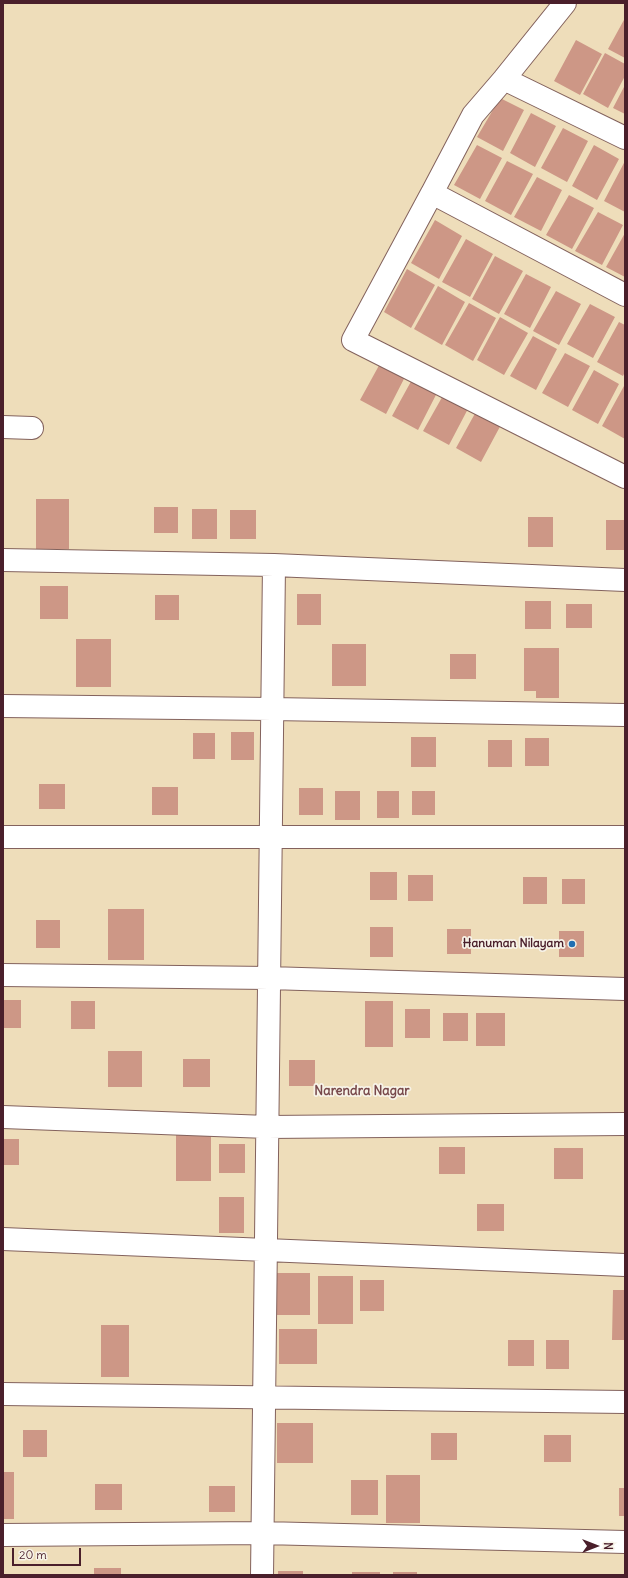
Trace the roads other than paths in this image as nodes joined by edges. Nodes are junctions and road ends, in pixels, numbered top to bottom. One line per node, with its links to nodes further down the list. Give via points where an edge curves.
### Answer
1 (565, 3): 2 (street)
2 (504, 79): 3 (street); 4 (street, via 473,115)
3 (625, 138)
4 (432, 193): 5 (street); 8 (street, via 353,340)
5 (625, 295)
6 (3, 427): 7 (street)
7 (32, 428)
8 (625, 477)
9 (3, 560): 10 (street)
10 (274, 565): 11 (street); 13 (street)
11 (625, 580)
12 (3, 706): 13 (street)
13 (272, 708): 14 (street); 16 (street)
14 (625, 715)
15 (3, 837): 16 (street)
16 (271, 837): 17 (street); 19 (street)
17 (625, 837)
18 (3, 975): 19 (street)
19 (269, 978): 20 (street); 23 (street)
20 (625, 989)
21 (3, 1117): 23 (street)
22 (625, 1124): 23 (street)
23 (267, 1127): 25 (street)
24 (3, 1239): 25 (street)
25 (266, 1251): 26 (street); 28 (street)
26 (625, 1265)
27 (3, 1394): 28 (street)
28 (264, 1398): 29 (street); 30 (street)
29 (625, 1402)
30 (263, 1533): 31 (street); 32 (street); 33 (street)
31 (3, 1535)
32 (625, 1542)
33 (262, 1575)

